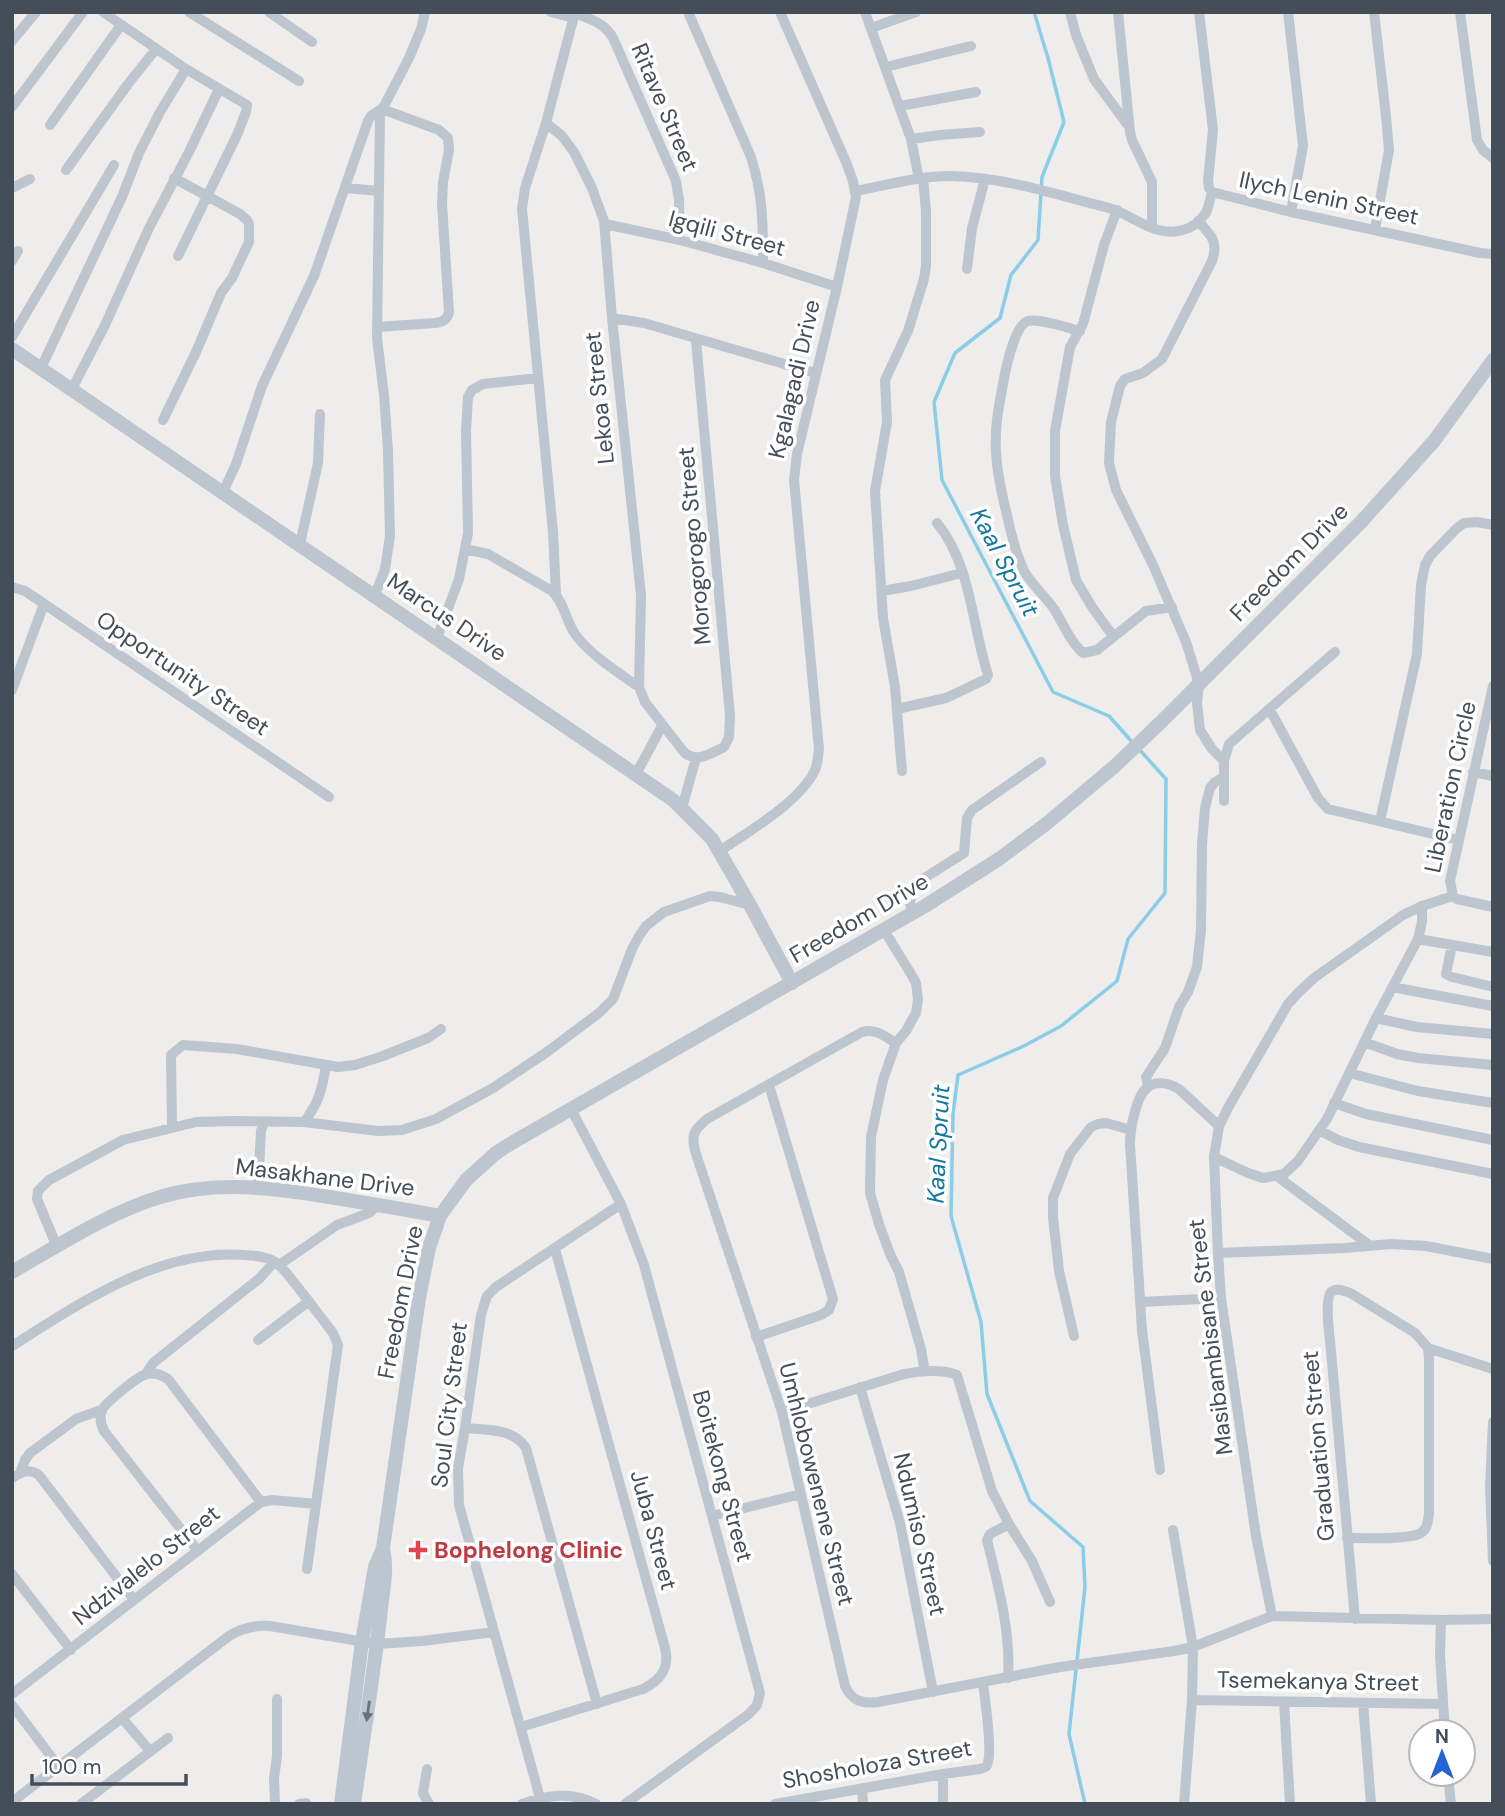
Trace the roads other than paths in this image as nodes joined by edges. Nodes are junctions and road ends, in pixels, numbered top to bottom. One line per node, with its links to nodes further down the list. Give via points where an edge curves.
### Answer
1 (36, 12): 21 (street)
2 (83, 12): 31 (street)
3 (103, 12): 19 (street)
4 (190, 12): 27 (street)
5 (269, 12): 22 (street)
6 (425, 12): 32 (street, via 409,58)
7 (551, 12): 18 (street, Ritave Street)
8 (688, 12): 60 (street, via 757,175)
9 (780, 12): 48 (street, Kgalagadi Drive)
10 (865, 12): 20 (street)
11 (916, 12): 20 (street)
12 (1070, 12): 35 (street, via 1094,79)
13 (1118, 12): 35 (street)
14 (1199, 12): 49 (street, Ilych Lenin Street, via 1213,130 1208,181)
15 (1288, 12): 52 (street, via 1303,145)
16 (1374, 12): 56 (street, via 1389,150)
17 (1460, 12): 38 (street, via 1477,139)
18 (574, 15): 33 (street); 57 (street, Ritave Street, via 603,26 613,38 676,181)
19 (121, 25): 24 (street); 34 (street)
20 (871, 27): 25 (street)
21 (12, 40)
22 (312, 42)
23 (971, 46): 25 (street)
24 (156, 48): 26 (street); 40 (street)
25 (886, 67): 30 (street)
26 (186, 69): 28 (street); 70 (street, via 139,153)
27 (299, 81)
28 (219, 89): 41 (street); 50 (street, via 246,103 247,108)
29 (976, 92): 30 (street)
30 (900, 106): 37 (street)
31 (12, 107)
32 (381, 110): 46 (street, via 371,116); 47 (street); 64 (street, via 439,130 448,138 442,204 449,312 442,322)
33 (545, 123): 54 (street, Lekoa Street, via 575,152); 72 (street, via 522,209)
34 (50, 125)
35 (1129, 127): 55 (street, via 1152,182)
36 (980, 132): 37 (street)
37 (911, 139): 44 (street)
38 (1493, 158)
39 (114, 165): 66 (street)
40 (66, 170)
41 (174, 178): 50 (street); 73 (street)
42 (985, 178): 44 (street); 51 (street); 61 (street)
43 (30, 179): 45 (street)
44 (921, 179): 48 (street); 83 (street, via 926,239 923,285 884,384 887,422 874,496)
45 (12, 188)
46 (345, 188): 47 (street); 76 (street, via 314,276 262,386)
47 (379, 191): 64 (street)
48 (856, 191): 62 (street, Kgalagadi Drive)
49 (1212, 192): 52 (street, Ilych Lenin Street); 53 (street, via 1207,211)
50 (207, 197): 59 (street); 75 (street, via 247,220 250,238)
51 (1117, 210): 55 (street); 65 (street)
52 (1291, 212): 56 (street, Ilych Lenin Street)
53 (1198, 221): 55 (street, via 1183,231); 87 (street, via 1213,240 1212,261 1162,359 1122,381 1111,422 1111,477)
54 (605, 225): 57 (street, Igqili Street); 63 (street, Lekoa Street)
55 (1153, 228)
56 (1375, 229): 58 (street, Ilych Lenin Street)
57 (680, 240): 60 (street, Igqili Street)
58 (1493, 254)
59 (178, 256)
60 (763, 263): 62 (street, Igqili Street)
61 (967, 269)
62 (837, 287): 71 (street, Kgalagadi Drive)
63 (612, 318): 67 (street); 93 (street, Lekoa Street, via 641,595)
64 (377, 327): 84 (street, via 390,536)
65 (1080, 331): 88 (street, via 1066,366 1055,431 1055,475 1076,580); 88 (street, via 1034,321 1021,327 1008,359 998,409 997,469 1009,524 1028,577 1083,653 1097,650)
66 (12, 337)
67 (696, 340): 71 (street); 98 (street, Morogorogo Street, via 730,716 724,747)
68 (12, 349): 70 (street, Marcus Drive)
69 (1493, 360): 91 (street, Freedom Drive, via 1434,441 1377,506)
70 (41, 368): 73 (street, Marcus Drive)
71 (815, 373): 111 (street, Kgalagadi Drive, via 794,480 818,760 792,799)
72 (538, 377): 80 (street, via 483,384 469,394); 85 (street)
73 (72, 389): 76 (street, Marcus Drive)
74 (320, 414): 79 (street, via 318,463)
75 (163, 420)
76 (223, 492): 79 (street, Marcus Drive)
77 (937, 523): 81 (street, via 951,543)
78 (1493, 525): 109 (street, via 1459,525 1425,565 1417,654)
79 (300, 544): 84 (street, Marcus Drive)
80 (465, 549): 85 (street, via 488,554); 89 (street)
81 (962, 573): 83 (street); 95 (street, via 987,678 956,695)
82 (12, 587): 86 (street, Opportunity Street)
83 (882, 591): 95 (street)
84 (375, 595): 89 (street, Marcus Drive)
85 (556, 595): 93 (street, via 581,642)
86 (44, 604): 94 (street); 106 (street, Opportunity Street)
87 (1171, 607): 88 (street, via 1146,611); 91 (street)
88 (1113, 636)
89 (437, 638): 103 (street, Marcus Drive)
90 (1335, 652): 96 (street)
91 (1199, 684): 99 (street, via 1200,730); 116 (street, Freedom Drive, via 1115,766 1030,837)
92 (1493, 686): 102 (street, Liberation Circle)
93 (639, 687): 97 (street)
94 (12, 690)
95 (897, 709): 101 (street)
96 (1270, 710): 99 (street, via 1229,744); 109 (street, via 1324,806)
97 (662, 726): 98 (street, via 685,754); 103 (street)
98 (696, 758): 108 (street)
99 (1224, 761): 105 (street)
100 (1041, 762): 116 (street, via 972,810 964,853 915,884)
101 (902, 771)
102 (1473, 772): 104 (street); 110 (street, Liberation Circle)
103 (636, 774): 108 (street, Marcus Drive)
104 (1493, 776)
105 (1224, 777): 107 (street); 134 (street, via 1210,788 1205,808 1197,967 1165,1048 1146,1077)
106 (329, 797)
107 (1224, 801)
108 (682, 808): 111 (street, Marcus Drive)
109 (1380, 821): 110 (street)
110 (1458, 840): 112 (street, Liberation Circle, via 1450,881)
111 (720, 851): 113 (street, Marcus Drive)
112 (1453, 897): 114 (street, Masibambisane Street); 115 (street)
113 (750, 905): 121 (street, Marcus Drive); 139 (street, via 710,897 664,912 639,936 613,999 599,1013 493,1088 436,1119 402,1130)
114 (1422, 906): 118 (street); 140 (street, Masibambisane Street, via 1298,992)
115 (1493, 907)
116 (912, 914): 117 (street, Freedom Drive)
117 (884, 930): 121 (street, Freedom Drive); 129 (street, via 917,990 916,1013)
118 (1418, 939): 119 (street); 122 (street)
119 (1452, 945): 120 (street); 123 (street, via 1446,974)
120 (1493, 952)
121 (792, 984): 137 (street, Freedom Drive)
122 (1392, 987): 124 (street); 125 (street)
123 (1493, 987)
124 (1493, 1006)
125 (1376, 1018): 127 (street); 128 (street)
126 (441, 1029): 131 (street, via 355,1065)
127 (1493, 1034)
128 (1364, 1042): 130 (street, via 1418,1058); 132 (street)
129 (895, 1043): 133 (street, Umhlobowenene Street, via 877,1032 865,1031); 168 (street, via 872,1129 870,1193 915,1326 924,1360)
130 (1493, 1065)
131 (326, 1066): 139 (street, via 322,1091); 141 (street, via 237,1049 183,1045 171,1055)
132 (1349, 1073): 135 (street); 136 (street, via 1418,1091)
133 (769, 1085): 163 (street, Umhlobowenene Street, via 707,1119 693,1135); 163 (street, via 833,1299 821,1315)
134 (1148, 1086): 140 (street, via 1173,1085); 142 (street)
135 (1334, 1102): 143 (street); 144 (street, via 1358,1112)
136 (1493, 1103)
137 (571, 1109): 150 (street, Boitekong Street); 151 (street, Freedom Drive, via 496,1153 466,1180)
138 (264, 1122): 139 (street); 141 (street, via 196,1122); 148 (street)
139 (304, 1122)
140 (1219, 1126): 145 (street, Masibambisane Street)
141 (172, 1128): 153 (street, via 123,1140 40,1188 37,1199)
142 (1131, 1129): 161 (street); 162 (street, via 1106,1123 1091,1127 1070,1154 1053,1198 1059,1271)
143 (1319, 1130): 146 (street, via 1359,1147); 147 (street, via 1298,1161)
144 (1493, 1140)
145 (1214, 1157): 147 (street, via 1260,1177); 155 (street, Masibambisane Street)
146 (1493, 1174)
147 (1278, 1177): 152 (street)
148 (258, 1188): 149 (street, Masakhane Drive); 153 (street, Masakhane Drive, via 210,1187 158,1198 120,1212)
149 (379, 1204): 151 (street, Masakhane Drive); 157 (street)
150 (621, 1204): 154 (street, Soul City Street); 180 (street, Boitekong Street, via 643,1265)
151 (440, 1216): 184 (street, Freedom Drive, via 419,1298)
152 (1369, 1245): 155 (street); 156 (street, via 1412,1245)
153 (57, 1247): 158 (street, Masakhane Drive)
154 (555, 1249): 174 (street, Soul City Street, via 487,1296); 208 (street, Juba Street, via 666,1654 664,1672 654,1683)
155 (1217, 1253): 159 (street, Masibambisane Street)
156 (1493, 1259)
157 (276, 1264): 160 (street); 165 (street, via 263,1257 228,1254 163,1265 109,1289); 169 (street, via 153,1363)
158 (12, 1272)
159 (1221, 1298): 161 (street); 191 (street, Masibambisane Street)
160 (309, 1301): 164 (street); 179 (street, via 338,1345)
161 (1140, 1302): 175 (street)
162 (1074, 1336)
163 (756, 1337): 172 (street, Umhlobowenene Street)
164 (258, 1340)
165 (12, 1346)
166 (1427, 1348): 167 (street); 183 (street, via 1427,1525 1409,1537); 183 (street, Graduation Street, via 1415,1333 1352,1294 1341,1290 1330,1294 1327,1304)
167 (1493, 1369)
168 (921, 1371): 170 (street); 181 (street, via 951,1372 959,1378 992,1491)
169 (146, 1374): 171 (street); 178 (street, via 168,1379)
170 (860, 1387): 172 (street); 202 (street, Ndumiso Street, via 900,1523)
171 (102, 1410): 176 (street, via 83,1415 59,1431 28,1455); 185 (street, via 104,1431)
172 (782, 1412): 177 (street, Umhlobowenene Street)
173 (1493, 1422): 186 (street)
174 (465, 1428): 195 (street, Soul City Street, via 457,1497); 208 (street, via 509,1434 526,1448)
175 (1160, 1470)
176 (16, 1475): 189 (street, via 32,1471 45,1482)
177 (801, 1494): 180 (street); 202 (street, Umhlobowenene Street, via 849,1694 865,1703)
178 (261, 1502): 179 (street); 185 (street, Ndzivalelo Street)
179 (316, 1504): 187 (street)
180 (712, 1516): 232 (street, Boitekong Street, via 760,1699 749,1714)
181 (1009, 1524): 190 (street); 200 (street, via 986,1540 1006,1627)
182 (1173, 1530): 198 (street)
183 (1347, 1538): 192 (street, Graduation Street)
184 (383, 1548): 196 (street, Freedom Drive, via 375,1567); 197 (street, Freedom Drive, via 385,1576)
185 (198, 1551): 189 (street, Ndzivalelo Street)
186 (1493, 1561)
187 (307, 1569)
188 (12, 1574): 199 (street)
189 (134, 1600): 199 (street, Ndzivalelo Street)
190 (1050, 1602)
191 (1272, 1616): 192 (street); 198 (street, Umhlobowenene Street)
192 (1355, 1619): 194 (street)
193 (1493, 1619): 194 (street)
194 (1441, 1620): 209 (street)
195 (494, 1632): 197 (street); 213 (street, Soul City Street)
196 (362, 1642): 197 (street); 211 (street, via 270,1626 244,1629); 227 (street, Freedom Drive)
197 (377, 1644): 228 (street, Freedom Drive, one-way to 228)
198 (1193, 1647): 200 (street, Umhlobowenene Street); 205 (street)
199 (71, 1650): 203 (street, Ndzivalelo Street)
200 (1008, 1678): 201 (street, Umhlobowenene Street)
201 (983, 1683): 202 (street, Umhlobowenene Street); 218 (street, Shosholoza Street, via 988,1763 980,1769)
202 (933, 1692)
203 (12, 1694)
204 (277, 1699): 225 (street)
205 (1192, 1700): 206 (street, Tsemekanya Street); 235 (street)
206 (1284, 1702): 207 (street, Tsemekanya Street); 236 (street)
207 (1363, 1703): 209 (street, Tsemekanya Street); 237 (street)
208 (597, 1704): 213 (street, Juba Street)
209 (1443, 1704): 212 (street)
210 (12, 1705): 216 (street)
211 (122, 1718): 215 (street); 216 (street)
212 (1444, 1718)
213 (521, 1727): 220 (street, Soul City Street)
214 (168, 1738): 215 (street)
215 (150, 1751): 224 (street)
216 (59, 1767): 221 (street)
217 (427, 1769): 229 (street, via 423,1793)
218 (943, 1774): 219 (street, Shosholoza Street); 234 (street)
219 (862, 1788): 223 (street, Shosholoza Street); 233 (street)
220 (540, 1798): 230 (street); 231 (street, via 573,1796)
221 (12, 1802)
222 (306, 1803): 226 (street)
223 (780, 1803)
224 (81, 1804)
225 (275, 1804)
226 (299, 1804)
227 (341, 1804)
228 (354, 1804)
229 (429, 1804)
230 (522, 1804)
231 (596, 1804)
232 (625, 1804)
233 (863, 1804)
234 (943, 1804)
235 (1184, 1804)
236 (1290, 1804)
237 (1371, 1804)

